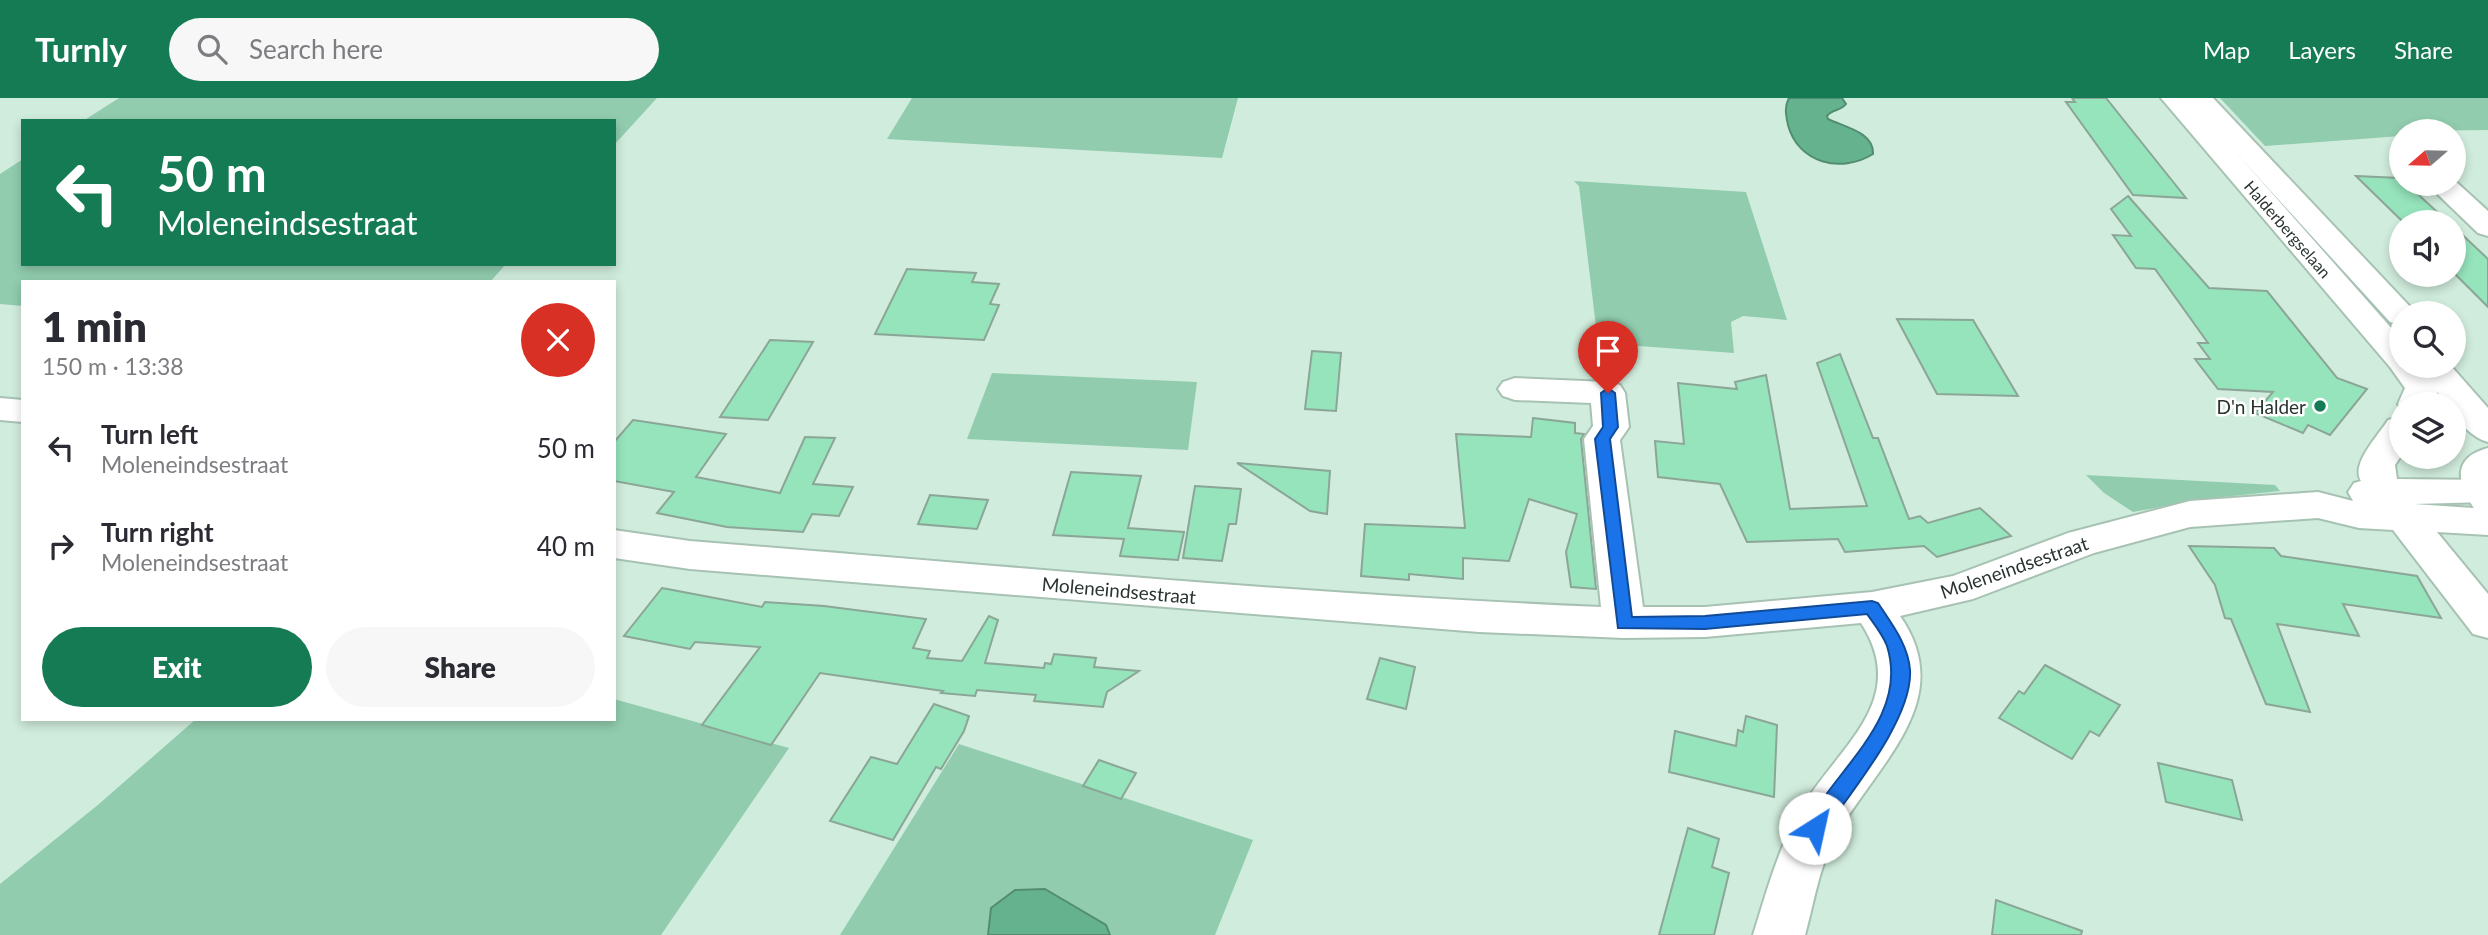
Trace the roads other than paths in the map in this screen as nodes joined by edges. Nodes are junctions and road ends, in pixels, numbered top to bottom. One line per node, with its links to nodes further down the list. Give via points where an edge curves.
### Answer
1 (2174, 98): 6 (street, Halderbergselaan)
2 (2199, 98): 5 (street, Halderbergselaan)
3 (2454, 196): 4 (street)
4 (2488, 227)
5 (2389, 302)
6 (2389, 346)
7 (2466, 372): 10 (street)
8 (2443, 378): 13 (street)
9 (1515, 389): 19 (street, via 1608,393 1611,427 1602,439)
10 (2488, 393)
11 (0, 408): 12 (street)
12 (21, 411)
13 (2488, 431)
14 (2389, 446): 16 (street, via 2375,476)
15 (2486, 493): 16 (street, Moleneindsestraat)
16 (2395, 504): 18 (street, Moleneindsestraat, via 2359,514 2318,505 2190,514 2082,543 1959,589); 20 (street)
17 (616, 544): 19 (street, Moleneindsestraat, via 690,555 1153,593)
18 (1872, 607): 19 (street, Moleneindsestraat, via 1705,622); 21 (street, via 1895,643 1901,669 1898,701 1815,828)
19 (1624, 623)
20 (2488, 623)
21 (1779, 935)

